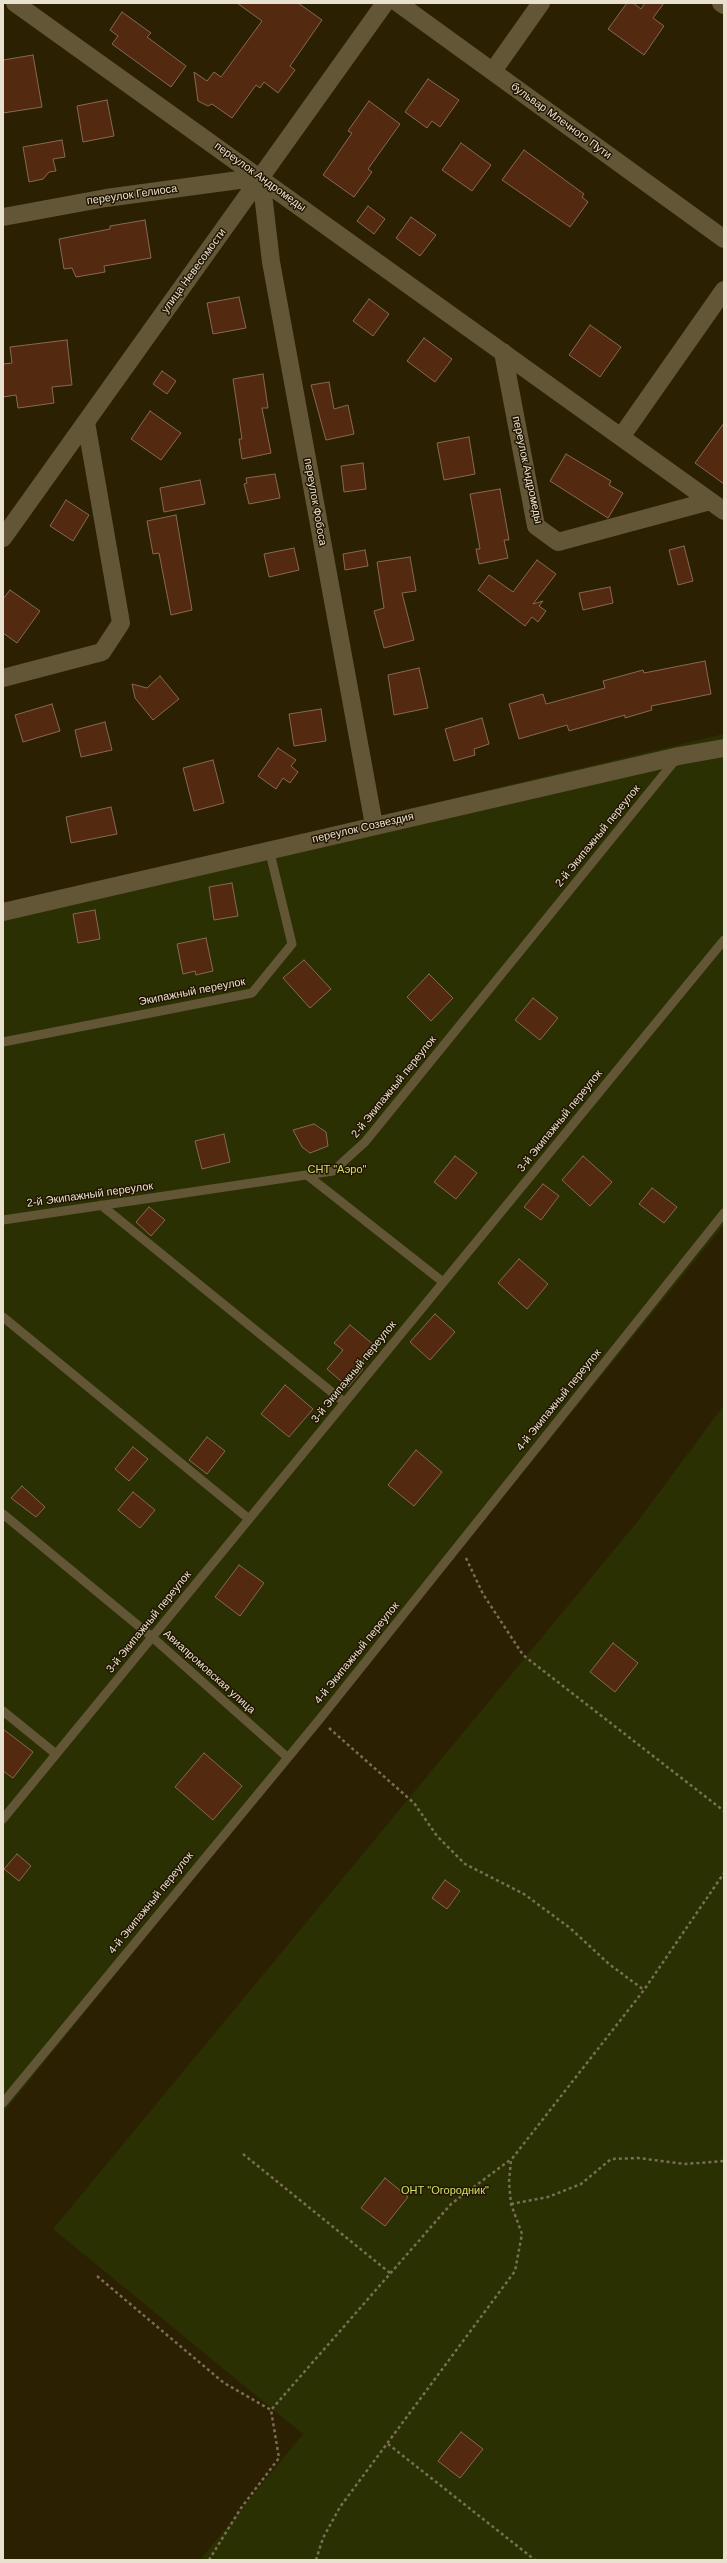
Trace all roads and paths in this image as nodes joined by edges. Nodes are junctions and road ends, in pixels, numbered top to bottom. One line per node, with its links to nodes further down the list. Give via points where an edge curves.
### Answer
1 (15, 3): 8 (street, переулок Андромеды)
2 (385, 3): 8 (street, улица Невесомости)
3 (398, 3): 7 (street, бульвар Млечного Пути)
4 (542, 3): 7 (street)
5 (721, 3): 6 (street)
6 (724, 5)
7 (493, 71): 10 (street, бульвар Млечного Пути)
8 (261, 177): 9 (street, переулок Гелиоса, via 106,198); 12 (street, переулок Андромеды); 13 (street, улица Невесомости); 20 (street, переулок Фобоса, via 271,262)
9 (3, 217)
10 (724, 239)
11 (724, 290): 14 (street)
12 (503, 352): 14 (street, переулок Андромеды); 15 (street, переулок Андромеды, via 536,526 558,542)
13 (86, 422): 16 (street, улица Невесомости); 17 (street, via 121,623 102,652)
14 (621, 437): 15 (street, переулок Андромеды)
15 (717, 506)
16 (3, 538)
17 (3, 678)
18 (724, 748): 19 (street, переулок Созвездия)
19 (679, 756): 20 (street, переулок Созвездия); 25 (lane, 2-й Экипажный переулок, via 366,1142 333,1171)
20 (374, 825): 21 (street, переулок Созвездия)
21 (269, 850): 22 (street, переулок Созвездия); 24 (lane, Экипажный переулок, via 292,944 252,993)
22 (3, 912)
23 (724, 940): 29 (lane, 3-й Экипажный переулок)
24 (3, 1042)
25 (307, 1176): 26 (lane, 2-й Экипажный переулок); 29 (lane)
26 (101, 1206): 28 (lane, 2-й Экипажный переулок); 31 (lane)
27 (724, 1213): 34 (lane, 4-й Экипажный переулок)
28 (3, 1220)
29 (443, 1282): 31 (lane, 3-й Экипажный переулок)
30 (3, 1317): 33 (lane)
31 (344, 1402): 33 (lane, 3-й Экипажный переулок)
32 (3, 1514): 35 (lane, Авиапромовская улица)
33 (249, 1519): 35 (lane, 3-й Экипажный переулок)
34 (459, 1544): 37 (lane, 4-й Экипажный переулок); 40 (path, via 483,1594 523,1655)
35 (152, 1637): 38 (lane, 3-й Экипажный переулок); 39 (lane, Авиапромовская улица)
36 (3, 1711): 38 (lane)
37 (319, 1720): 39 (lane, 4-й Экипажный переулок); 43 (path, via 414,1803 437,1836 464,1864 524,1894 570,1928 609,1964)
38 (56, 1754): 41 (lane, 3-й Экипажный переулок)
39 (287, 1757): 44 (lane, 4-й Экипажный переулок)
40 (724, 1811)
41 (3, 1819)
42 (724, 1873): 43 (path)
43 (644, 1990): 46 (path)
44 (3, 2103)
45 (243, 2154): 49 (path)
46 (511, 2160): 48 (path); 49 (path, via 451,2204)
47 (724, 2161): 48 (path, via 685,2164 638,2158 611,2159 581,2184 548,2197)
48 (511, 2204): 52 (path, via 522,2234 515,2271)
49 (390, 2273): 51 (path)
50 (96, 2276): 51 (path, via 224,2383)
51 (271, 2410): 53 (path, via 279,2458 242,2508)
52 (388, 2444): 54 (path, via 340,2507 323,2538); 55 (path)
53 (209, 2560)
54 (316, 2560)
55 (535, 2560)

